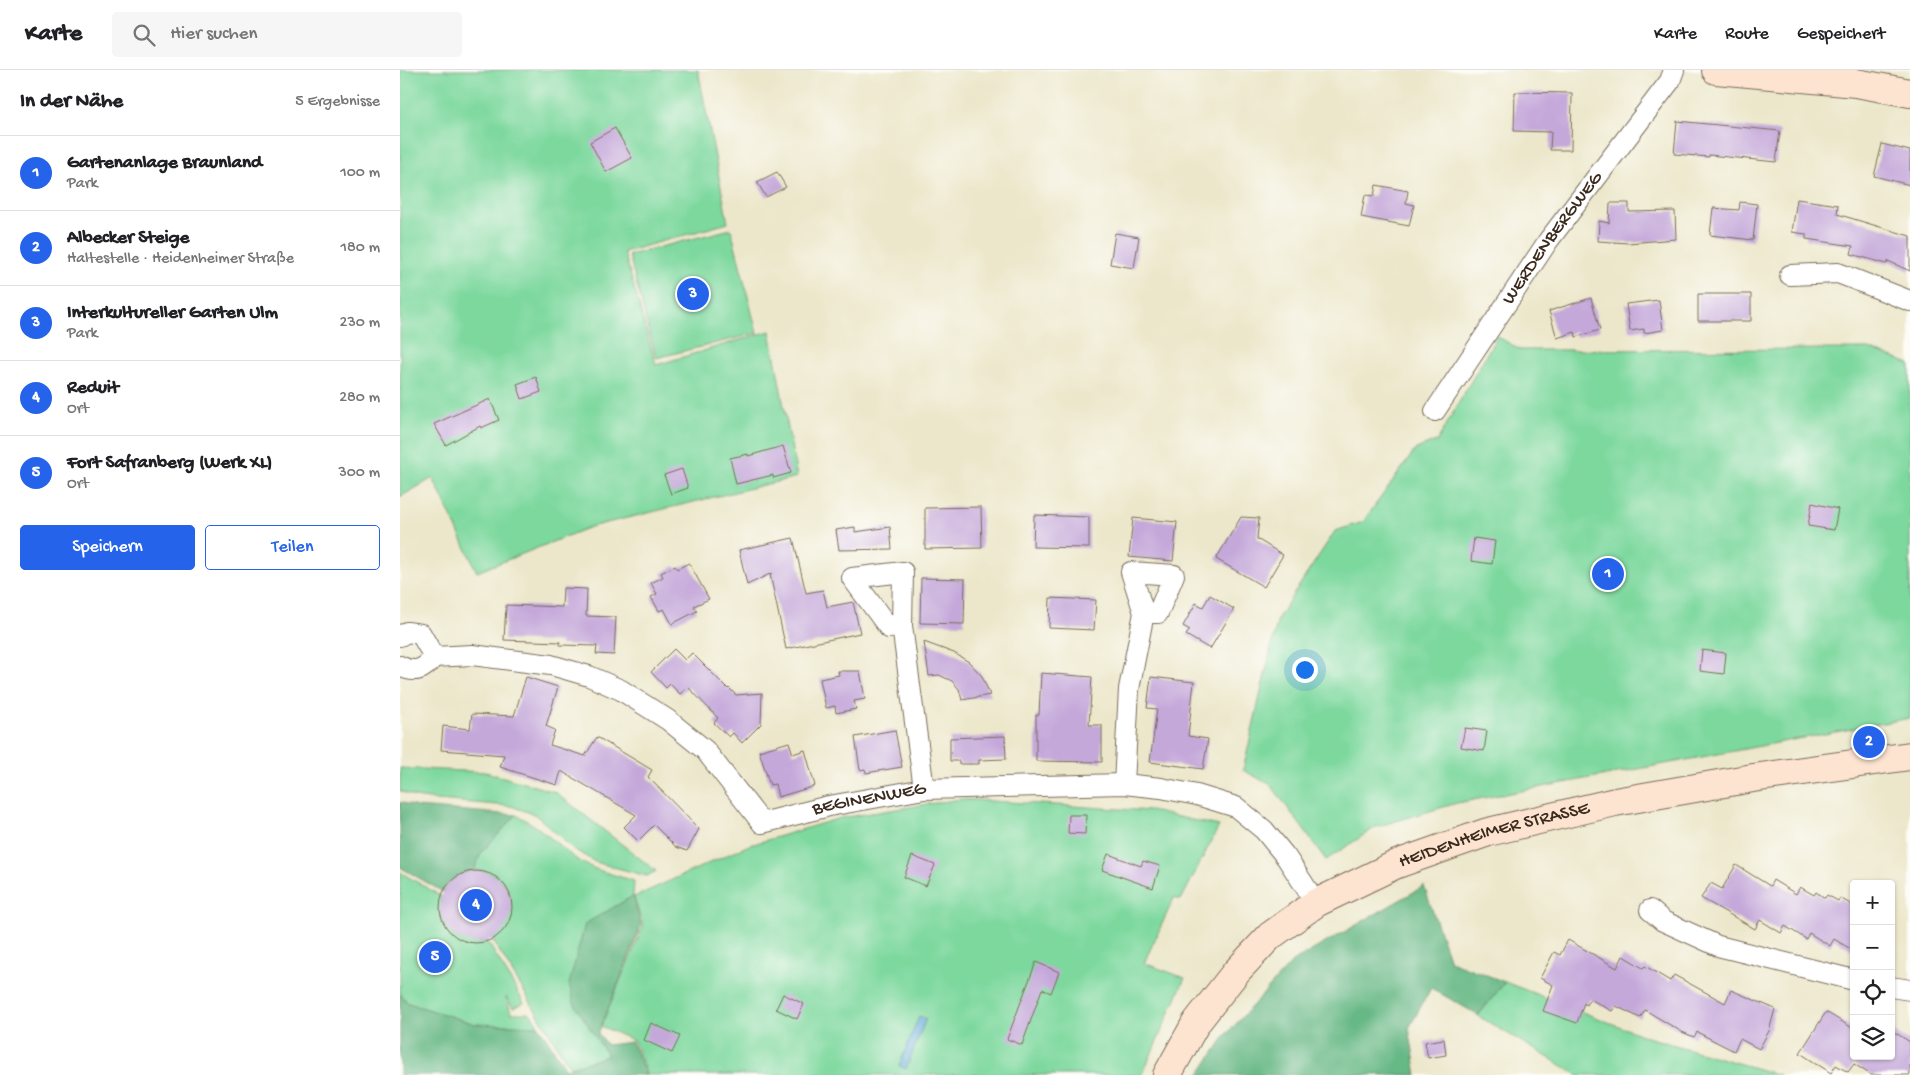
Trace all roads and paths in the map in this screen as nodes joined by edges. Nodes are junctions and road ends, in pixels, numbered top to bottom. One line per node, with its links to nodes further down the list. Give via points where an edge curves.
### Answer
1 (1674, 70): 6 (street, WERDENBERGWEG, via 1670,81 1548,241)
2 (1716, 70): 3 (main road, via 1840,81)
3 (1910, 93)
4 (1790, 274): 5 (street, via 1838,272)
5 (1910, 302)
6 (1435, 410)
7 (1144, 613): 13 (street, via 1129,689)
8 (902, 626): 14 (street)
9 (400, 636): 10 (street, via 407,632 421,634)
10 (434, 657): 11 (street, via 427,667 414,671); 14 (street, BEGINENWEG, via 472,656 551,665 621,690 668,720 705,750 762,823 829,806)
11 (400, 666)
12 (1910, 756): 15 (main road, HEIDENHEIMER STRASSE, via 1615,802 1497,830 1397,864)
13 (1124, 784): 14 (street, BEGINENWEG); 15 (street, BEGINENWEG, via 1197,795 1236,807 1264,830 1281,850)
14 (924, 789)
15 (1316, 903): 20 (main road, HEIDENHEIMER STRASSE, via 1270,936 1236,972 1196,1023)
16 (1650, 910): 17 (street, via 1663,921 1718,946)
17 (1850, 979)
18 (1895, 988): 19 (street)
19 (1910, 990)
20 (1167, 1075)

